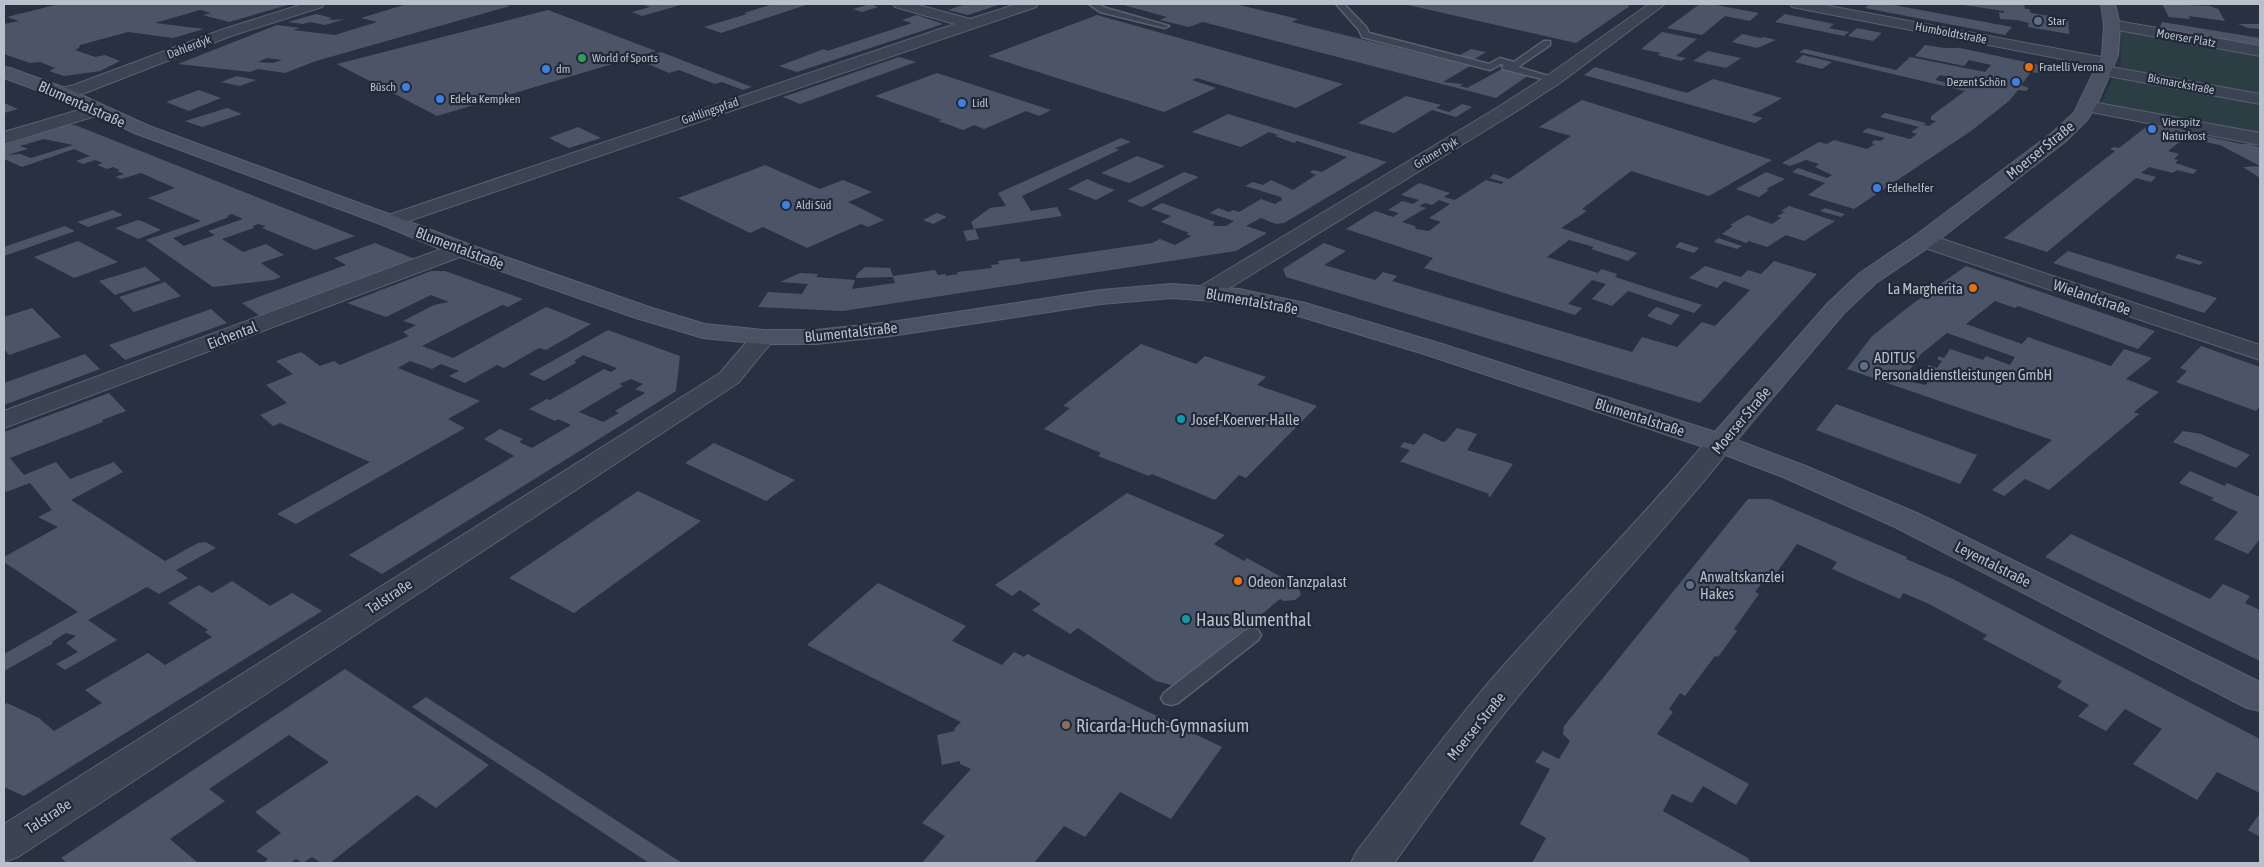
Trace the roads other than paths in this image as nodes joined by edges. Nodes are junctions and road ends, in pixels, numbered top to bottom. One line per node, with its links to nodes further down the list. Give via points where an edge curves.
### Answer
1 (317, 4): 19 (street, Dahlerdyk, via 226,33)
2 (900, 4): 9 (street)
3 (1031, 4): 9 (street, Gahlingspfad)
4 (1093, 4): 11 (lane, via 1103,10)
5 (1340, 4): 16 (lane, via 1365,35 1490,67)
6 (1658, 4): 18 (street, Grüner Dyk)
7 (1797, 4): 15 (street, Humboldtstraße)
8 (2108, 4): 10 (main road, Moerser Straße)
9 (970, 24): 25 (street, Gahlingspfad)
10 (2112, 25): 13 (street, Moerser Platz); 15 (main road, Moerser Straße)
11 (1165, 26)
12 (1547, 43): 16 (lane, via 1516,65 1500,61)
13 (2260, 51)
14 (2128, 58): 15 (street)
15 (2106, 62): 20 (street, Bismarckstraße); 21 (main road, Moerser Straße)
16 (1496, 64): 18 (lane)
17 (4, 72): 19 (main road, Blumentalstraße)
18 (1554, 79): 28 (street, Grüner Dyk)
19 (62, 94): 22 (main road, Blumentalstraße)
20 (2260, 99)
21 (2087, 106): 24 (street); 26 (main road, Moerser Straße, via 2059,137)
22 (96, 110): 23 (street); 25 (main road, Blumentalstraße)
23 (4, 138)
24 (2260, 140)
25 (390, 221): 27 (main road, Blumentalstraße)
26 (1924, 240): 30 (street, Wielandstraße); 32 (main road, Moerser Straße, via 1868,278 1836,308)
27 (460, 249): 29 (main road, Blumentalstraße, via 644,314 703,331); 31 (street, Eichental)
28 (1207, 292): 29 (main road, Blumentalstraße, via 1139,293 862,332 816,337); 32 (main road, Blumentalstraße, via 1270,302 1433,348)
29 (764, 337): 36 (street, Talstraße, via 728,378)
30 (2260, 354)
31 (4, 420)
32 (1720, 443): 35 (main road, Leyentalstraße, via 1906,520); 37 (street, Moerser Straße, via 1659,518 1575,608 1473,726)
33 (1252, 635): 34 (lane)
34 (1171, 698)
35 (2260, 698)
36 (4, 845)
37 (1371, 863)

